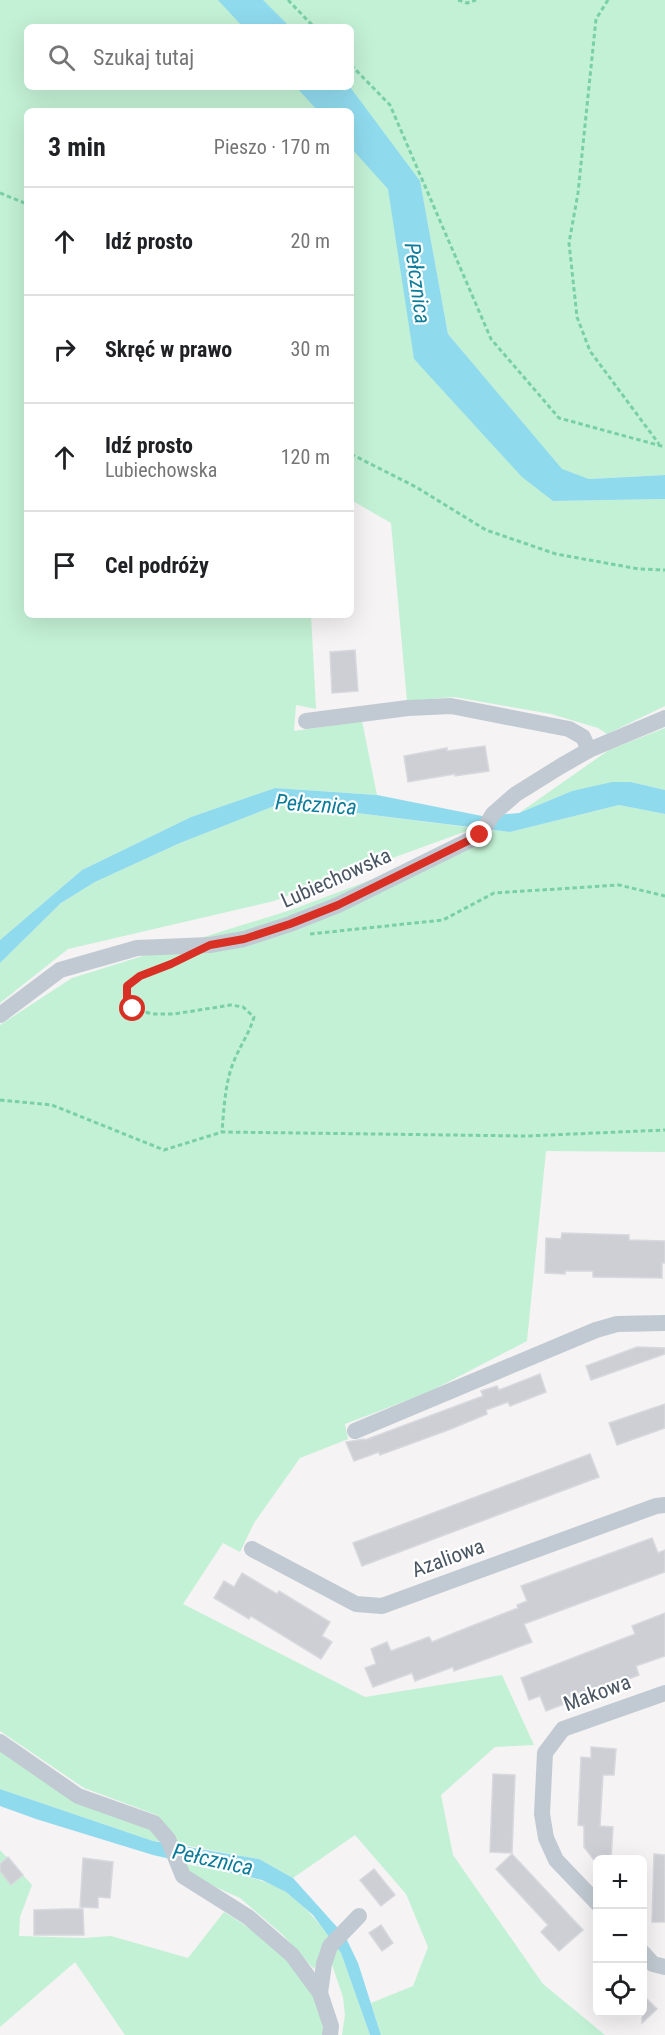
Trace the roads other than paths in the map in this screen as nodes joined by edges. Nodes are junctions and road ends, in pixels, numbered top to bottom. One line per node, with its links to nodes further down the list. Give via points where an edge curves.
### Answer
1 (665, 718): 3 (street, Lubiechowska)
2 (306, 721): 3 (street, via 451,706 570,729 583,737)
3 (589, 750): 4 (street, Lubiechowska, via 525,789 493,814 480,835 338,905 244,939 210,945 137,948 60,970)
4 (0, 1015)
5 (665, 1323): 6 (street, via 617,1324 596,1330)
6 (355, 1431)
7 (665, 1505): 8 (street, Azaliowa, via 382,1605 356,1604)
8 (252, 1549)
9 (665, 1693): 11 (street, Makowa, via 563,1728 545,1753 542,1814 546,1838 556,1860)
10 (0, 1742): 15 (street, via 78,1796 154,1823 168,1839 183,1876 248,1917 292,1955)
11 (593, 1900)
12 (358, 1916): 15 (street, via 330,1946)
13 (647, 1957): 14 (street)
14 (665, 1967)
15 (320, 1994): 16 (street, via 331,2026)
16 (330, 2035)

